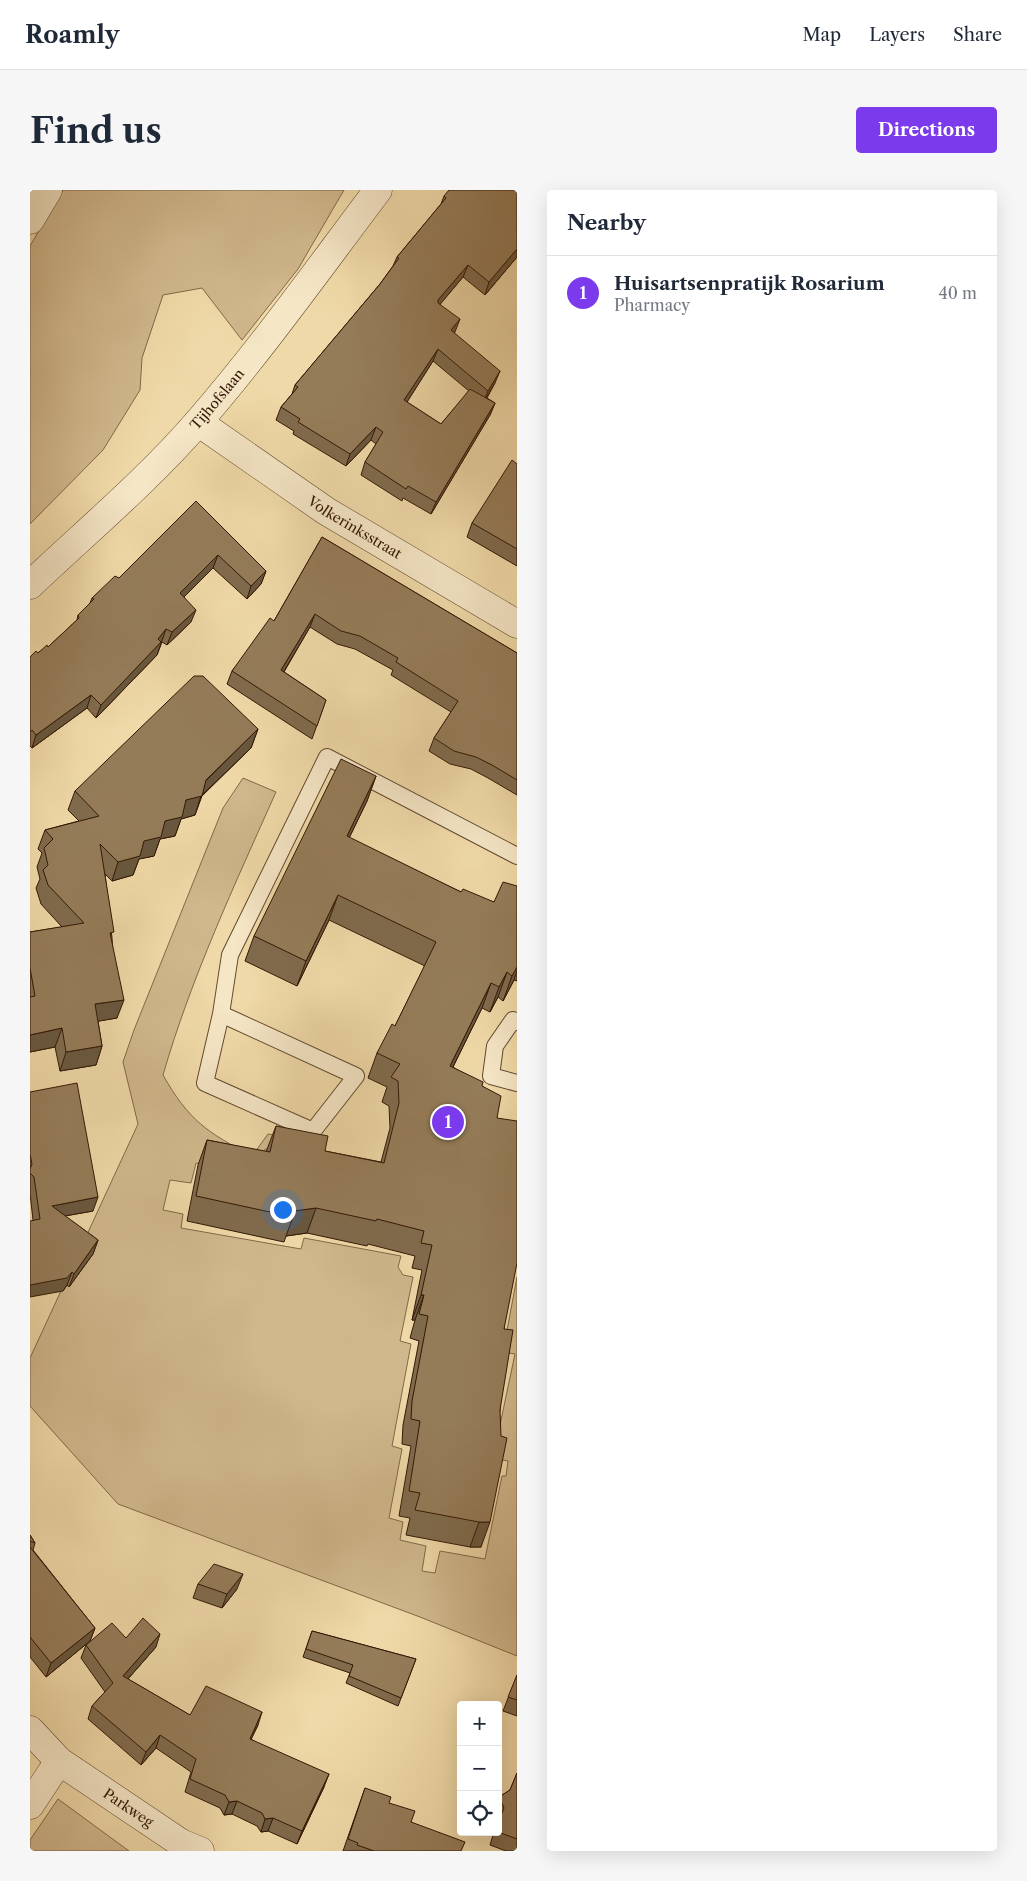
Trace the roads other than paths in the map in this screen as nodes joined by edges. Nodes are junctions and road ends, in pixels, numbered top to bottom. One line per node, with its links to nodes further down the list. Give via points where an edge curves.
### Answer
1 (48, 190): 3 (street)
2 (378, 190): 4 (street, Tijhofslaan, via 283,319)
3 (30, 220)
4 (198, 422): 5 (street, Tijhofslaan); 6 (street, Volkerinksstraat, via 326,511)
5 (30, 585)
6 (517, 624)
7 (517, 856): 8 (lane, via 327,757 230,955)
8 (221, 1014): 8 (lane, via 356,1076 313,1131 205,1083)
9 (517, 1022): 10 (lane, via 513,1020 495,1046 492,1076)
10 (517, 1083)
11 (30, 1730): 12 (street, Parkweg)
12 (59, 1761): 13 (street); 14 (street, Parkweg)
13 (30, 1805)
14 (186, 1848)

